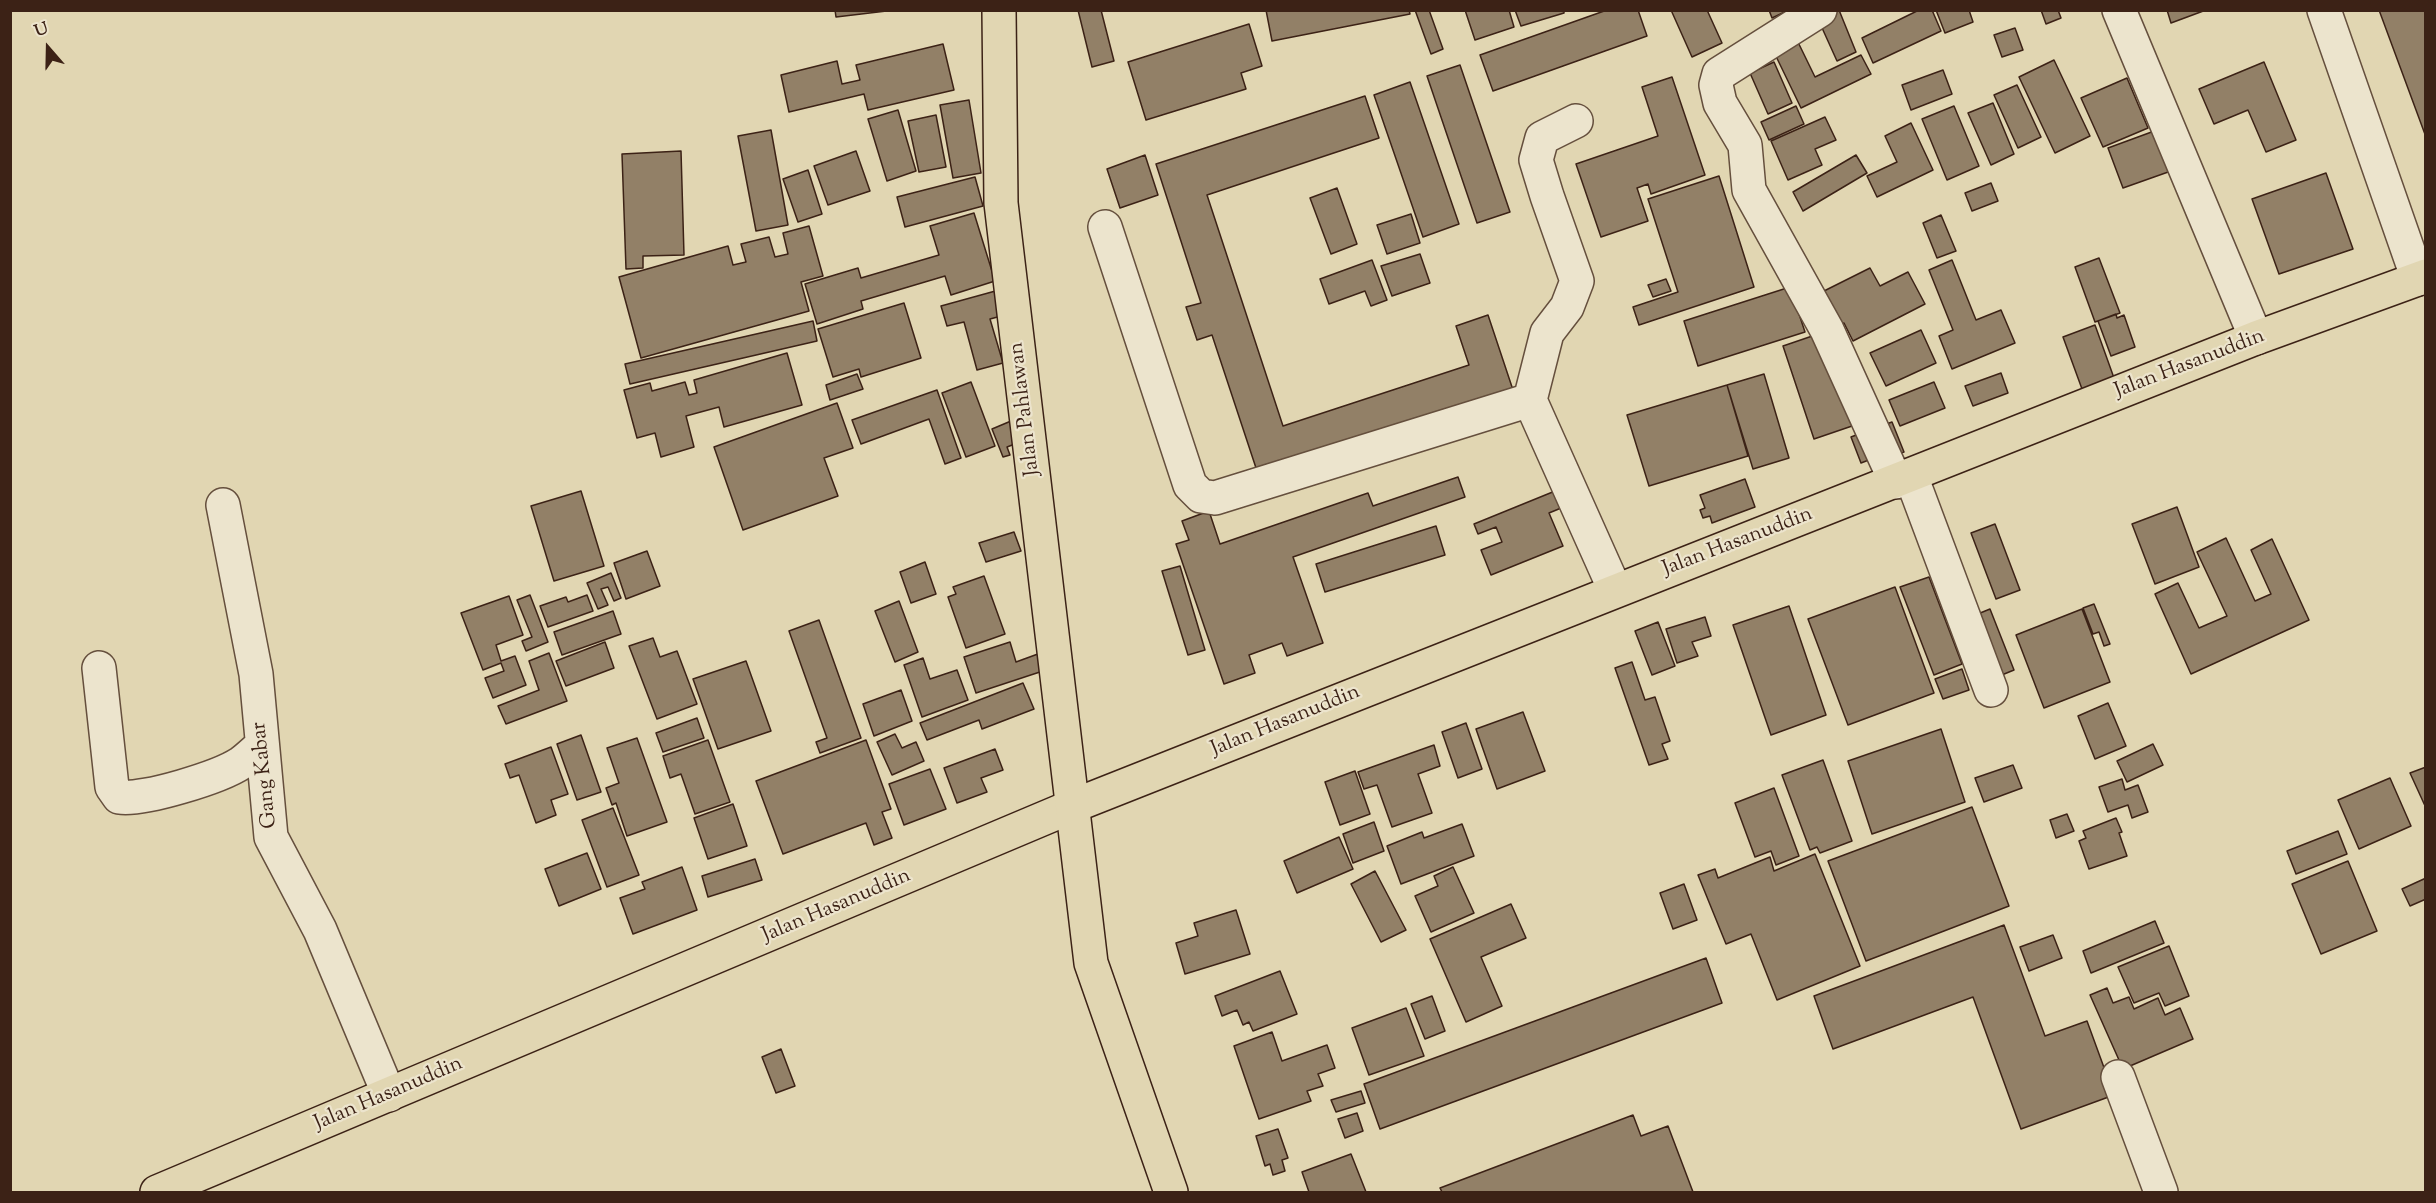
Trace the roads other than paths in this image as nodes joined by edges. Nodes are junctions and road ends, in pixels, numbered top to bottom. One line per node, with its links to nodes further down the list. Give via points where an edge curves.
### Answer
1 (999, 10): 16 (main road, Jalan Pahlawan, via 1001,203)
2 (1820, 10): 10 (street, via 1719,74 1716,85 1720,103 1745,145 1749,190)
3 (2119, 10): 8 (street)
4 (2324, 10): 7 (street)
5 (1576, 121): 9 (street, via 1542,138 1536,160 1577,280 1567,307 1547,333)
6 (1105, 227): 9 (street, via 1190,485 1201,496 1215,498)
7 (2422, 278): 8 (main road, Jalan Hasanuddin)
8 (2256, 338): 10 (main road, Jalan Hasanuddin)
9 (1530, 400): 12 (street)
10 (1904, 479): 12 (main road, Jalan Hasanuddin); 14 (street)
11 (223, 505): 15 (street, Gang Kabar, via 256,674)
12 (1615, 590): 16 (main road, Jalan Hasanuddin)
13 (99, 668): 15 (street, via 112,787 119,797 148,795 227,771)
14 (1992, 690)
15 (262, 745): 18 (street, Gang Kabar, via 271,837 320,930)
16 (1073, 806): 18 (main road, Jalan Hasanuddin); 20 (main road, Jalan Pahlawan, via 1091,963)
17 (2118, 1077): 21 (street)
18 (389, 1095): 19 (main road, Jalan Hasanuddin)
19 (157, 1192)
20 (1171, 1192)
21 (2161, 1192)

